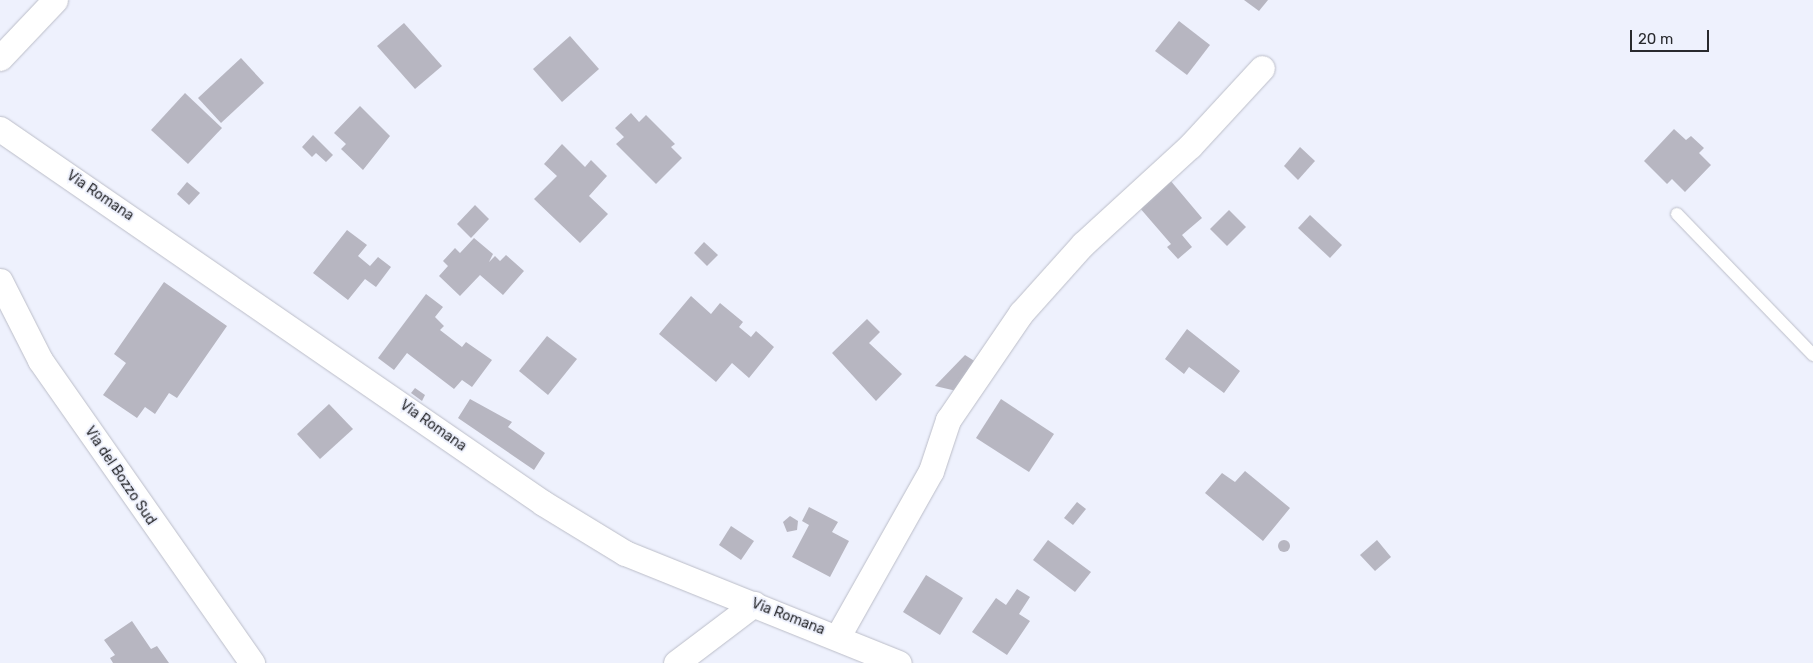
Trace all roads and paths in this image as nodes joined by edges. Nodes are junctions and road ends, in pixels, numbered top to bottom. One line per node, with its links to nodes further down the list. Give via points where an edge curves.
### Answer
1 (55, 0): 2 (street)
2 (0, 58)
3 (1262, 68): 9 (street, via 1190,146 1083,244 1021,313 948,420 931,471)
4 (0, 129): 8 (street, Via Romana, via 543,503 626,553)
5 (1677, 214): 7 (lane)
6 (0, 281): 10 (street, Via del Bozzo Sud, via 40,360)
7 (1813, 355)
8 (754, 604): 9 (street, Via Romana); 11 (street)
9 (838, 636): 12 (street, Via Romana)
10 (252, 663)
11 (676, 663)
12 (899, 663)

